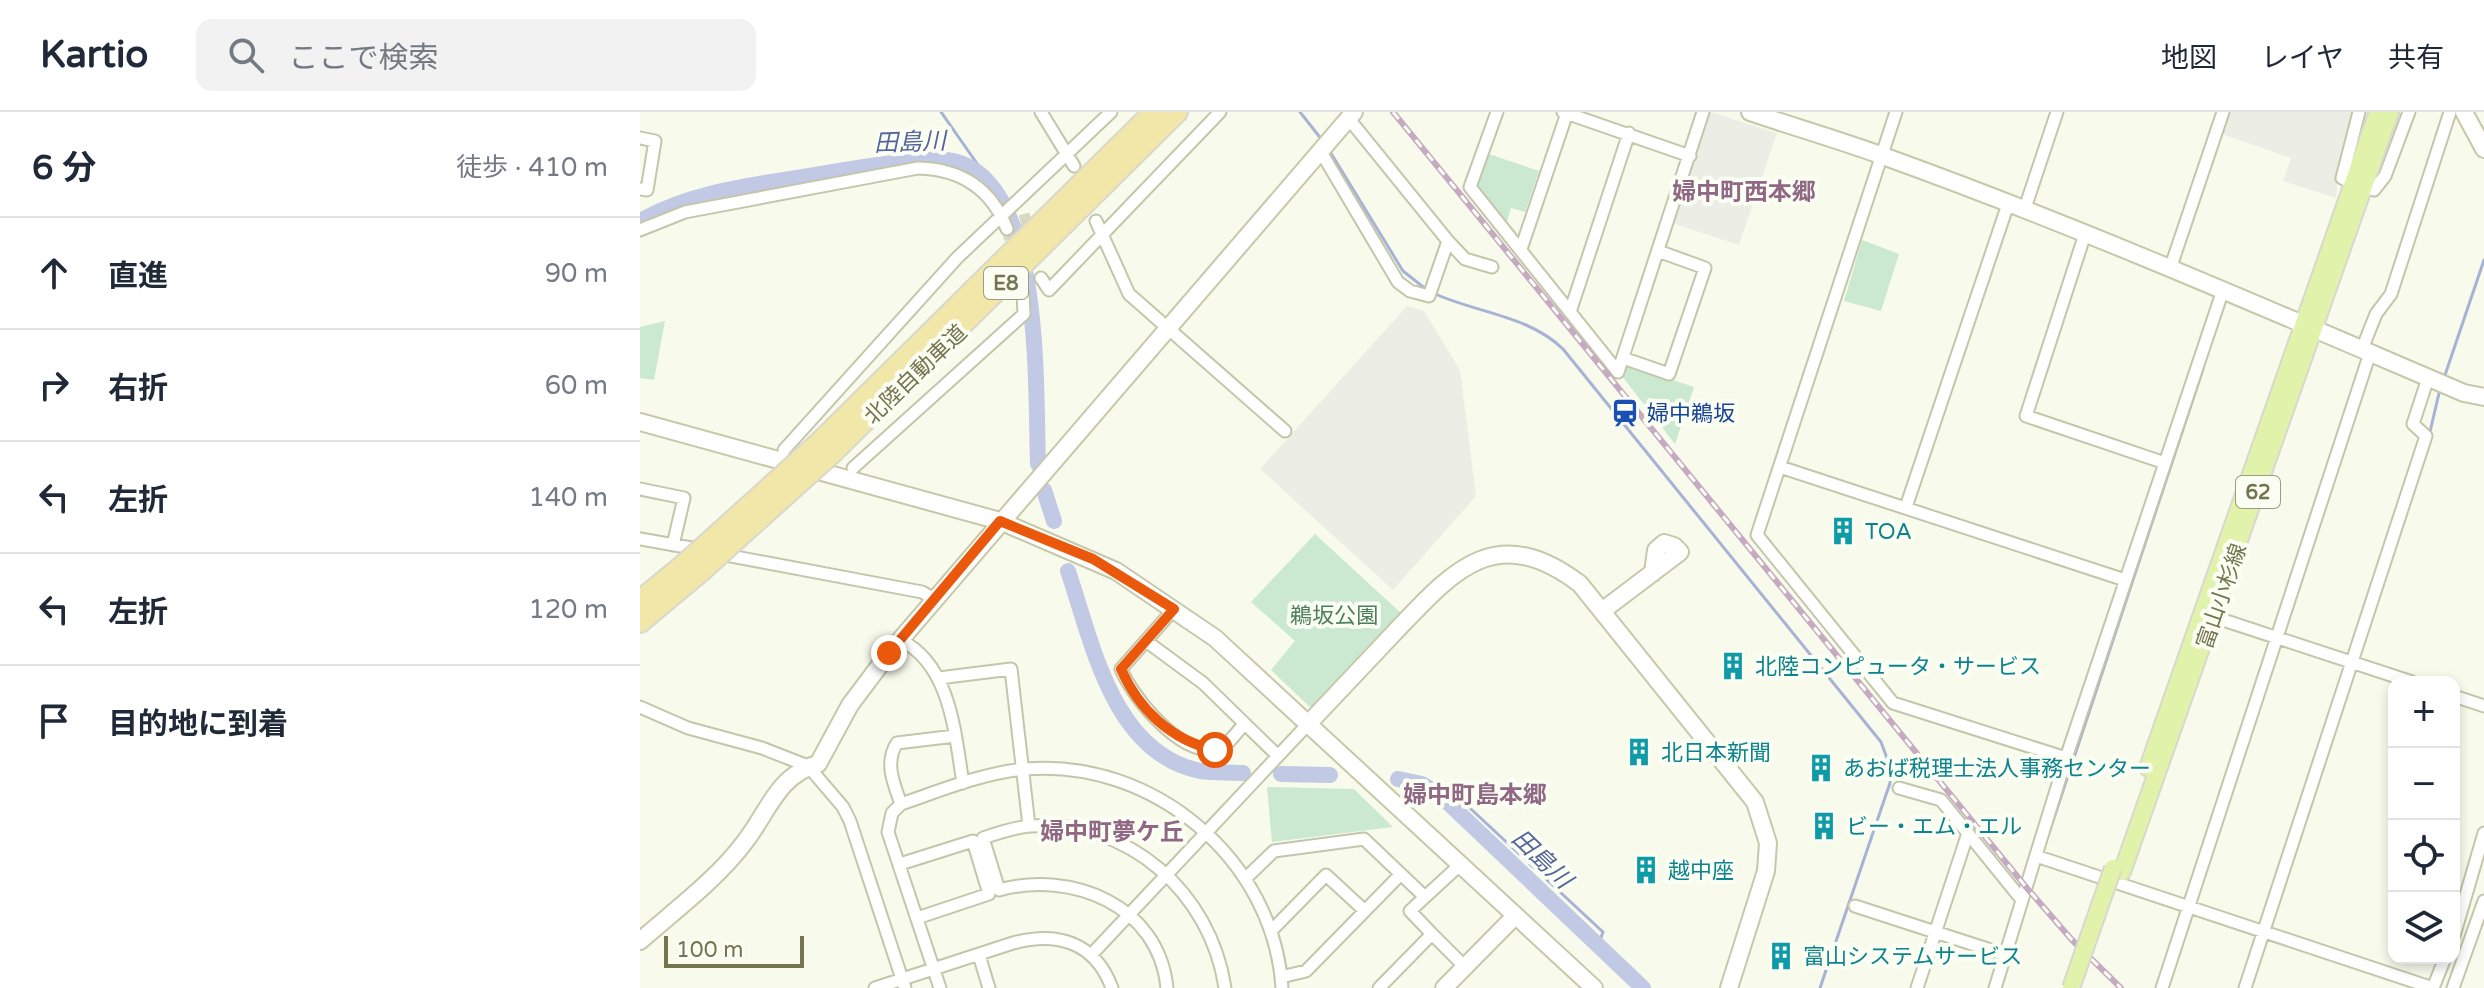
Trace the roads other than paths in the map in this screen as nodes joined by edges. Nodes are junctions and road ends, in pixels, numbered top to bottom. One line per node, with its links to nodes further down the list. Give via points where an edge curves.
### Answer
1 (1041, 112): 25 (street)
2 (1111, 112): 25 (street)
3 (1154, 112): 57 (highway, 北陸自動車道 / E8)
4 (1177, 112): 57 (highway, 北陸自動車道 / E8)
5 (1220, 112): 39 (street)
6 (1497, 112): 41 (street, via 1470,187)
7 (1703, 112): 27 (street)
8 (1750, 112): 20 (street)
9 (1896, 112): 26 (street)
10 (2056, 112): 32 (street)
11 (2223, 112): 44 (street)
12 (2359, 112): 29 (street, via 2342,178)
13 (2378, 112): 29 (main road, 富山小杉線 / 62)
14 (2390, 112): 29 (main road, 富山小杉線 / 62)
15 (2409, 112): 29 (street, via 2385,176 2374,190)
16 (2450, 112): 51 (street, via 2391,294 2376,314)
17 (2464, 112): 23 (street)
18 (1565, 113): 21 (street); 41 (street)
19 (1352, 116): 24 (street); 40 (street)
20 (1779, 117): 26 (street)
21 (1629, 133): 27 (street); 48 (street)
22 (640, 138): 30 (street, via 655,141 647,190)
23 (2484, 149)
24 (1321, 152): 40 (street, via 1398,282 1410,291 1429,296); 50 (street)
25 (1067, 153): 28 (street); 31 (street)
26 (1881, 155): 32 (street); 60 (street)
27 (1690, 156): 42 (street)
28 (1074, 166)
29 (2359, 186): 49 (main road, 富山小杉線 / 62)
30 (640, 189)
31 (1020, 198): 33 (street); 34 (street)
32 (2016, 207): 38 (street); 63 (street)
33 (1024, 214)
34 (1001, 216): 36 (street); 37 (street, via 965,176 918,168 685,212); 58 (street)
35 (1096, 221): 39 (street)
36 (1007, 229)
37 (640, 230)
38 (2085, 234): 44 (street); 59 (street, via 2026,416)
39 (1102, 237): 45 (street, via 1049,290); 50 (street, via 1129,294)
40 (1448, 241): 43 (street, via 1465,259)
41 (1521, 249): 48 (street)
42 (1658, 251): 52 (street); 52 (street, via 1705,268 1701,281 1669,374)
43 (1492, 267)
44 (2170, 269): 46 (street)
45 (1041, 278)
46 (2223, 290): 49 (street); 59 (street)
47 (1023, 294): 61 (street, via 1024,314)
48 (1571, 309): 52 (street, via 1618,372)
49 (2310, 326): 51 (street); 74 (main road, 富山小杉線 / 62); 102 (main road, 富山小杉線 / 62)
50 (1169, 330): 56 (street); 64 (street)
51 (2366, 351): 53 (street); 76 (street)
52 (1623, 358)
53 (2428, 378): 54 (street); 79 (street, via 2413,424 2426,436)
54 (2484, 397)
55 (640, 422): 64 (street)
56 (1285, 431)
57 (826, 448): 67 (highway, 北陸自動車道 / E8, bridge)
58 (784, 450)
59 (2165, 463): 69 (street)
60 (1780, 467): 63 (street); 89 (street, via 1757,535 1893,703)
61 (853, 468)
62 (640, 489): 66 (street, via 684,498)
63 (1906, 507): 69 (street)
64 (1000, 521): 70 (street); 72 (street, via 1093,559)
65 (640, 539): 66 (street)
66 (673, 545): 70 (street, via 922,592)
67 (693, 568): 71 (highway, 北陸自動車道 / E8); 75 (highway, 北陸自動車道 / E8)
68 (1653, 573): 73 (street)
69 (2125, 580): 89 (street)
70 (934, 599): 77 (street)
71 (640, 601)
72 (1174, 609): 78 (street); 85 (street, via 1215,638)
73 (1602, 611): 85 (street, via 1580,584 1534,557 1476,560 1446,577); 138 (street, via 1742,783 1764,824 1766,871)
74 (2214, 617): 76 (street); 102 (main road, 富山小杉線 / 62)
75 (640, 622)
76 (2276, 638): 79 (street); 110 (street)
77 (900, 640): 81 (street); 90 (street, via 850,705 818,764)
78 (1146, 641): 86 (street, via 1203,683); 86 (street, via 1121,669 1149,713 1166,728 1215,750)
79 (2352, 662): 80 (street); 118 (street)
80 (2394, 676)
81 (939, 678): 87 (street); 91 (street, via 1011,669)
82 (2460, 698): 83 (street)
83 (2484, 706)
84 (640, 707): 90 (street)
85 (1309, 723): 88 (street); 100 (street)
86 (1244, 724): 88 (street)
87 (955, 736): 92 (street); 94 (street, via 897,743 891,752 891,775)
88 (1278, 756): 96 (street)
89 (2066, 758): 99 (street)
90 (808, 766): 120 (street, via 778,788 744,844); 127 (street, via 850,821)
91 (1025, 769): 92 (street); 95 (street); 96 (street, via 1080,771 1120,781 1161,799)
92 (963, 783): 94 (street)
93 (1899, 788): 97 (street, via 1941,800)
94 (901, 804): 101 (street, via 892,813 888,832)
95 (1029, 826): 104 (street, via 1103,836 1146,857); 112 (street, via 983,838 999,890 1035,883 1076,886)
96 (1207, 833): 104 (street); 105 (street)
97 (1968, 833): 107 (street); 117 (street)
98 (2484, 833): 113 (street)
99 (2036, 856): 107 (street); 110 (street)
100 (1462, 863): 106 (street); 114 (street)
101 (900, 864): 115 (street); 115 (street, via 973,841 989,894)
102 (2118, 870): 141 (main road, 富山小杉線 / 62, bridge); 142 (main road, 富山小杉線 / 62)
103 (1401, 874): 105 (street, via 1364,839 1274,851); 106 (street); 111 (street)
104 (1168, 875): 112 (street); 134 (street, via 1197,910)
105 (1246, 878): 116 (street)
106 (1425, 897): 119 (street, via 1410,911)
107 (2022, 900): 123 (street)
108 (2484, 901): 146 (street)
109 (1855, 906): 117 (street)
110 (2188, 907): 118 (street); 143 (street)
111 (1365, 911): 116 (street, via 1326,875); 128 (street, via 1306,971)
112 (1129, 915): 121 (street); 133 (street, via 1157,951)
113 (2460, 915)
114 (1515, 916): 125 (street); 137 (street)
115 (917, 918): 126 (street)
116 (1271, 931): 128 (street)
117 (1935, 932): 123 (street); 139 (street)
118 (2263, 932): 144 (street); 145 (street)
119 (1432, 934): 125 (street); 135 (street)
120 (640, 941)
121 (1092, 954): 122 (street, via 1059,937 1035,937); 132 (street)
122 (979, 955): 126 (street); 131 (street)
123 (2006, 955): 140 (street)
124 (2443, 964): 145 (street)
125 (1465, 967): 136 (street)
126 (934, 969): 127 (street); 130 (street)
127 (904, 983): 129 (street)
128 (1282, 983)
129 (875, 988)
130 (940, 988)
131 (989, 988)
132 (1112, 988)
133 (1167, 988)
134 (1225, 988)
135 (1379, 988)
136 (1444, 988)
137 (1594, 988)
138 (1729, 988)
139 (1917, 988)
140 (1995, 988)
141 (2071, 988)
142 (2082, 988)
143 (2162, 988)
144 (2245, 988)
145 (2433, 988)
146 (2453, 988)

